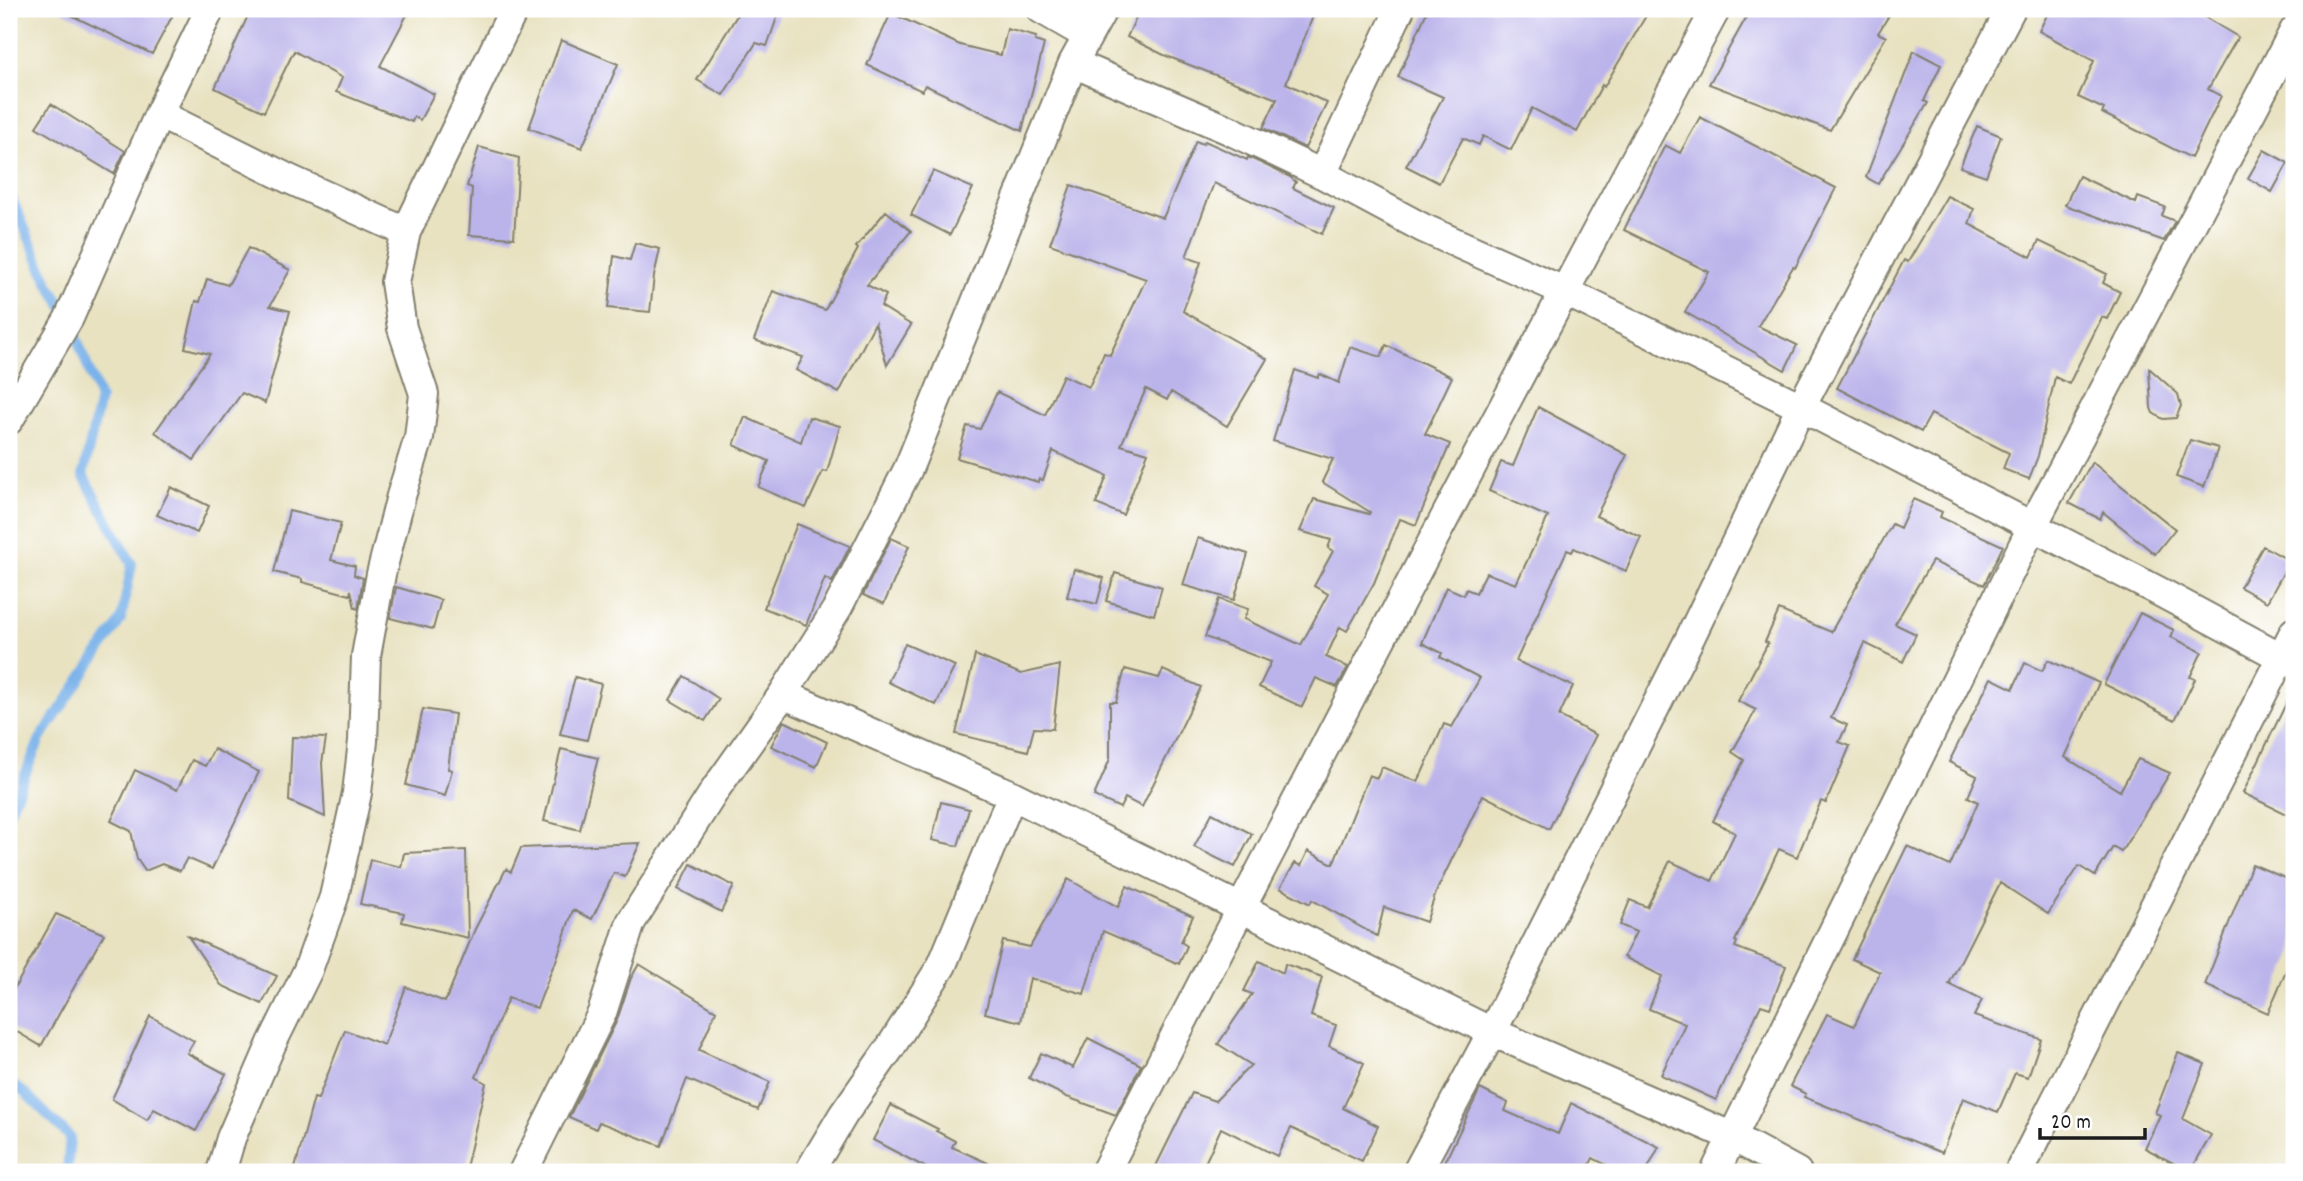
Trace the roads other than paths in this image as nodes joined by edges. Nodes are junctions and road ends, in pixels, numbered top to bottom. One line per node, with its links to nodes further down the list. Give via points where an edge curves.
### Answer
1 (210, 9): 11 (street)
2 (514, 9): 13 (street)
3 (1041, 9): 9 (street)
4 (1103, 9): 9 (street)
5 (1400, 9): 12 (street)
6 (1716, 9): 14 (street)
7 (2011, 9): 15 (street)
8 (2294, 31): 17 (street)
9 (1088, 36): 10 (street)
10 (1073, 63): 12 (street); 19 (street, via 908,468 838,607)
11 (159, 114): 13 (street); 16 (street, via 69,318)
12 (1322, 174): 14 (street, via 1423,228)
13 (406, 232): 24 (street, via 395,282 402,328 424,394 419,438 381,574 366,656 357,793 334,897 308,970 236,1126)
14 (1564, 291): 15 (street); 21 (street)
15 (1801, 407): 17 (street); 22 (street)
16 (9, 420)
17 (2032, 527): 18 (street); 23 (street)
18 (2290, 651): 31 (street)
19 (783, 695): 20 (street); 25 (street, via 631,922 602,1013)
20 (1012, 795): 21 (street); 26 (street, via 942,965)
21 (1241, 907): 22 (street); 27 (street)
22 (1492, 1032): 23 (street); 28 (street)
23 (1733, 1137): 29 (street); 30 (street)
24 (221, 1172)
25 (523, 1172)
26 (809, 1172)
27 (1105, 1172)
28 (1417, 1172)
29 (1715, 1172)
30 (1797, 1172)
31 (2019, 1172)

